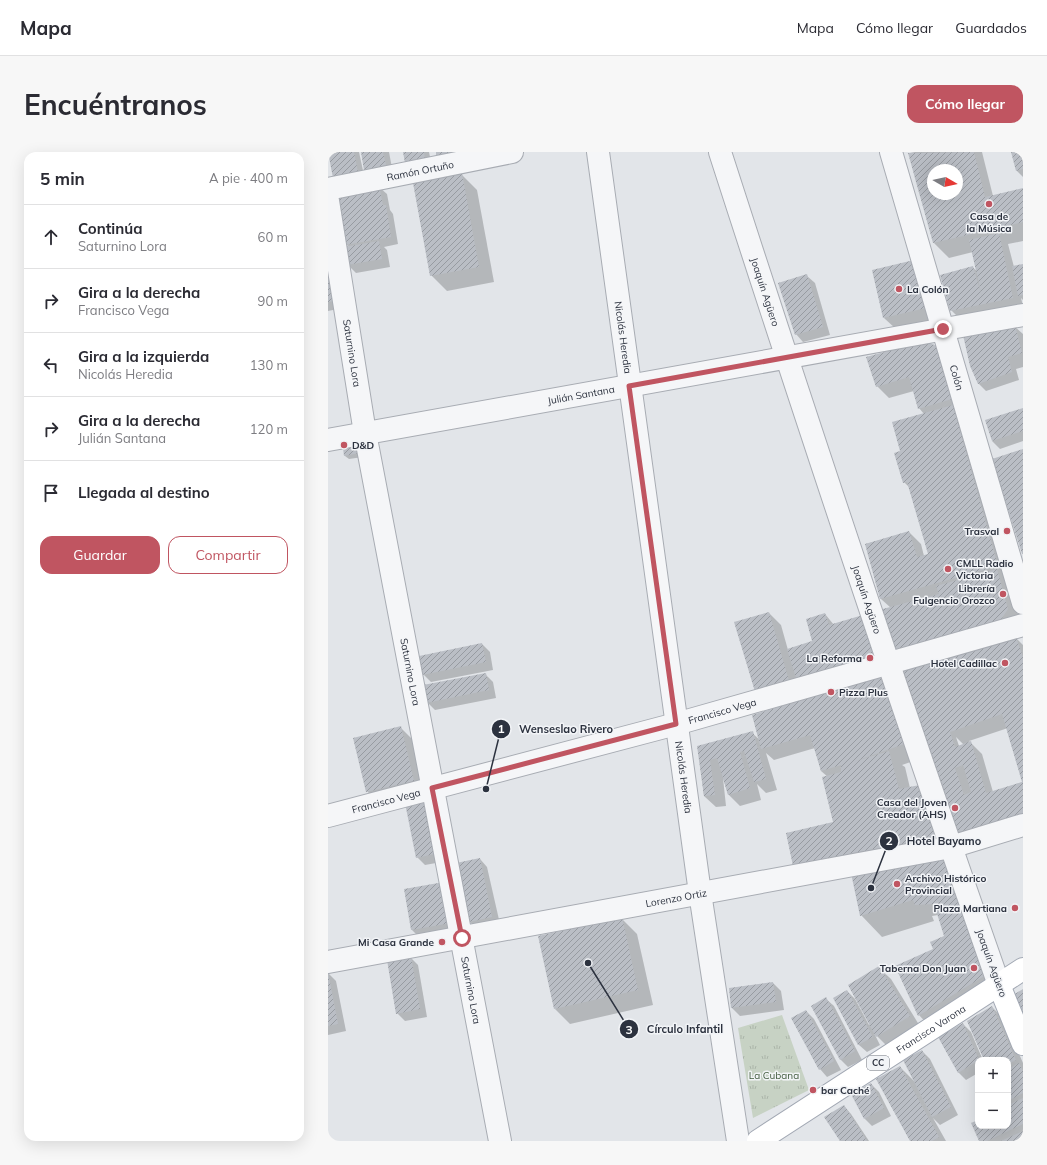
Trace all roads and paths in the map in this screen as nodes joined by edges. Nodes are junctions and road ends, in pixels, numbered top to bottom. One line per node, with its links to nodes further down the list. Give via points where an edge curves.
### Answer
1 (512, 152): 5 (street, Ramón Ortuño)
2 (598, 152): 10 (street, Nicolás Heredia)
3 (720, 152): 9 (street, Joaquín Agüero)
4 (891, 152): 8 (street, Colón)
5 (328, 189)
6 (328, 201): 11 (street, Saturnino Lora)
7 (1023, 315): 8 (street, Julián Santana)
8 (943, 329): 9 (street, Julián Santana); 13 (street, Colón)
9 (786, 358): 10 (street, Julián Santana); 15 (street, Joaquín Agüero)
10 (629, 386): 11 (street, Julián Santana); 16 (street, Nicolás Heredia)
11 (365, 433): 12 (street, Julián Santana); 17 (street, Saturnino Lora)
12 (328, 440)
13 (1023, 603)
14 (1023, 625): 15 (street, Francisco Vega)
15 (889, 663): 16 (street, Francisco Vega); 20 (street, Joaquín Agüero)
16 (676, 724): 17 (street, Francisco Vega); 21 (street, Nicolás Heredia)
17 (432, 788): 18 (street, Francisco Vega); 22 (street, Saturnino Lora)
18 (328, 816)
19 (1017, 827): 20 (street, Lorenzo Ortiz)
20 (951, 847): 21 (street, Lorenzo Ortiz); 25 (street, Joaquín Agüero)
21 (700, 893): 22 (street, Lorenzo Ortiz); 28 (street, Nicolás Heredia)
22 (462, 938): 23 (street, Lorenzo Ortiz); 27 (street, Saturnino Lora)
23 (328, 962)
24 (1023, 969): 25 (main road, Francisco Varona / CC)
25 (999, 985): 26 (main road, Joaquín Agüero); 29 (main road, Francisco Varona / CC)
26 (1023, 1044)
27 (500, 1141)
28 (738, 1141)
29 (758, 1141)

